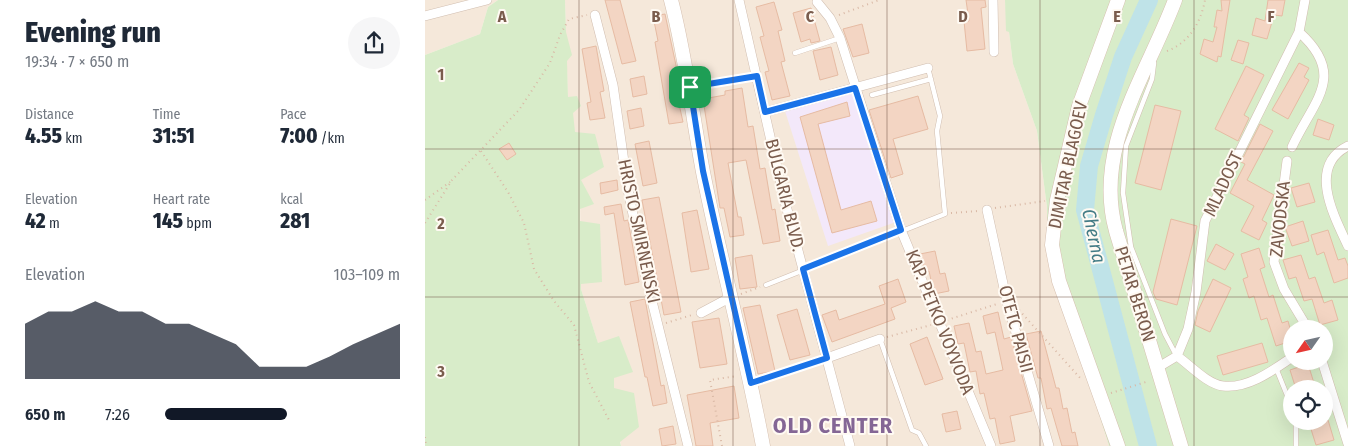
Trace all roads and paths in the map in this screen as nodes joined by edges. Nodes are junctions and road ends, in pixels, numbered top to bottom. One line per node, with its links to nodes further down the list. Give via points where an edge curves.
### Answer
1 (487, 0): 12 (street)
2 (671, 0): 22 (main road)
3 (739, 0): 20 (street, BULGARIA BLVD.)
4 (879, 0): 13 (path)
5 (993, 0): 16 (street)
6 (1118, 0): 32 (main road, DIMITAR BLAGOEV, via 1079,106)
7 (1175, 0): 49 (main road, PETAR BERON, via 1119,131 1111,180 1113,221)
8 (1205, 0): 18 (path, via 1193,31 1183,44)
9 (1305, 0): 14 (street, MLADOST)
10 (817, 2): 13 (street, KAP. PETKO VOYVODA)
11 (595, 14): 28 (path, via 569,19 551,63 519,110); 44 (street, HRISTO SMIRNENSKI, via 613,85 628,190)
12 (425, 16)
13 (830, 18): 15 (street, KAP. PETKO VOYVODA)
14 (1299, 32): 27 (street, via 1311,42 1325,67 1325,80 1321,97); 46 (street, MLADOST, via 1205,221 1196,292 1188,329)
15 (840, 38): 17 (lane); 23 (street, KAP. PETKO VOYVODA)
16 (994, 52)
17 (795, 53)
18 (1155, 55): 46 (lane, via 1152,79 1126,146 1123,192 1131,247 1165,334)
19 (928, 68): 21 (lane); 23 (street)
20 (757, 76): 22 (path); 25 (street, BULGARIA BLVD.)
21 (931, 79): 24 (lane); 34 (lane, via 940,116 937,131)
22 (690, 87): 40 (main road, via 703,171)
23 (855, 88): 25 (street); 36 (street, KAP. PETKO VOYVODA)
24 (872, 95)
25 (765, 112): 38 (street, BULGARIA BLVD.)
26 (1348, 146): 37 (street, via 1332,157 1327,166 1326,182 1334,218)
27 (1292, 147)
28 (481, 151): 30 (path); 57 (path, via 524,223 534,269 574,325 589,382)
29 (1287, 161): 43 (street, ZAVODSKA, via 1274,262 1284,289)
30 (452, 180): 31 (path); 35 (path)
31 (425, 200)
32 (1057, 200): 33 (path); 70 (main road, DIMITAR BLAGOEV, via 1052,245 1055,267)
33 (987, 210): 34 (path); 41 (street, OTETC PAISII)
34 (945, 214): 36 (lane)
35 (425, 223)
36 (901, 230): 38 (lane); 68 (street, KAP. PETKO VOYVODA)
37 (1348, 246)
38 (803, 269): 39 (lane); 47 (street, BULGARIA BLVD.)
39 (766, 285): 40 (path)
40 (731, 297): 42 (street); 52 (main road)
41 (1007, 302): 54 (path, via 1034,325); 69 (street, OTETC PAISII)
42 (701, 313): 44 (path)
43 (1303, 320)
44 (659, 324): 63 (street, HRISTO SMIRNENSKI)
45 (880, 339): 47 (street); 67 (lane, via 912,430 919,432)
46 (1177, 356): 49 (street); 50 (street, via 1222,386 1248,383)
47 (827, 358): 52 (path); 66 (street, BULGARIA BLVD.)
48 (1283, 364): 50 (street)
49 (1157, 368): 71 (main road, PETAR BERON)
50 (1277, 368): 55 (lane)
51 (1325, 370): 58 (street)
52 (750, 378): 64 (path, via 710,380); 65 (main road)
53 (1149, 381): 56 (path)
54 (1085, 383)
55 (1283, 384)
56 (1112, 392)
57 (609, 420)
58 (1346, 428): 61 (street)
59 (1296, 430): 72 (lane)
60 (425, 437): 62 (path)
61 (1348, 444)
62 (427, 445)
63 (688, 446)
64 (722, 446)
65 (763, 446)
66 (850, 446)
67 (926, 446)
68 (991, 446)
69 (1049, 446)
70 (1118, 446)
71 (1181, 446)
72 (1296, 446)

